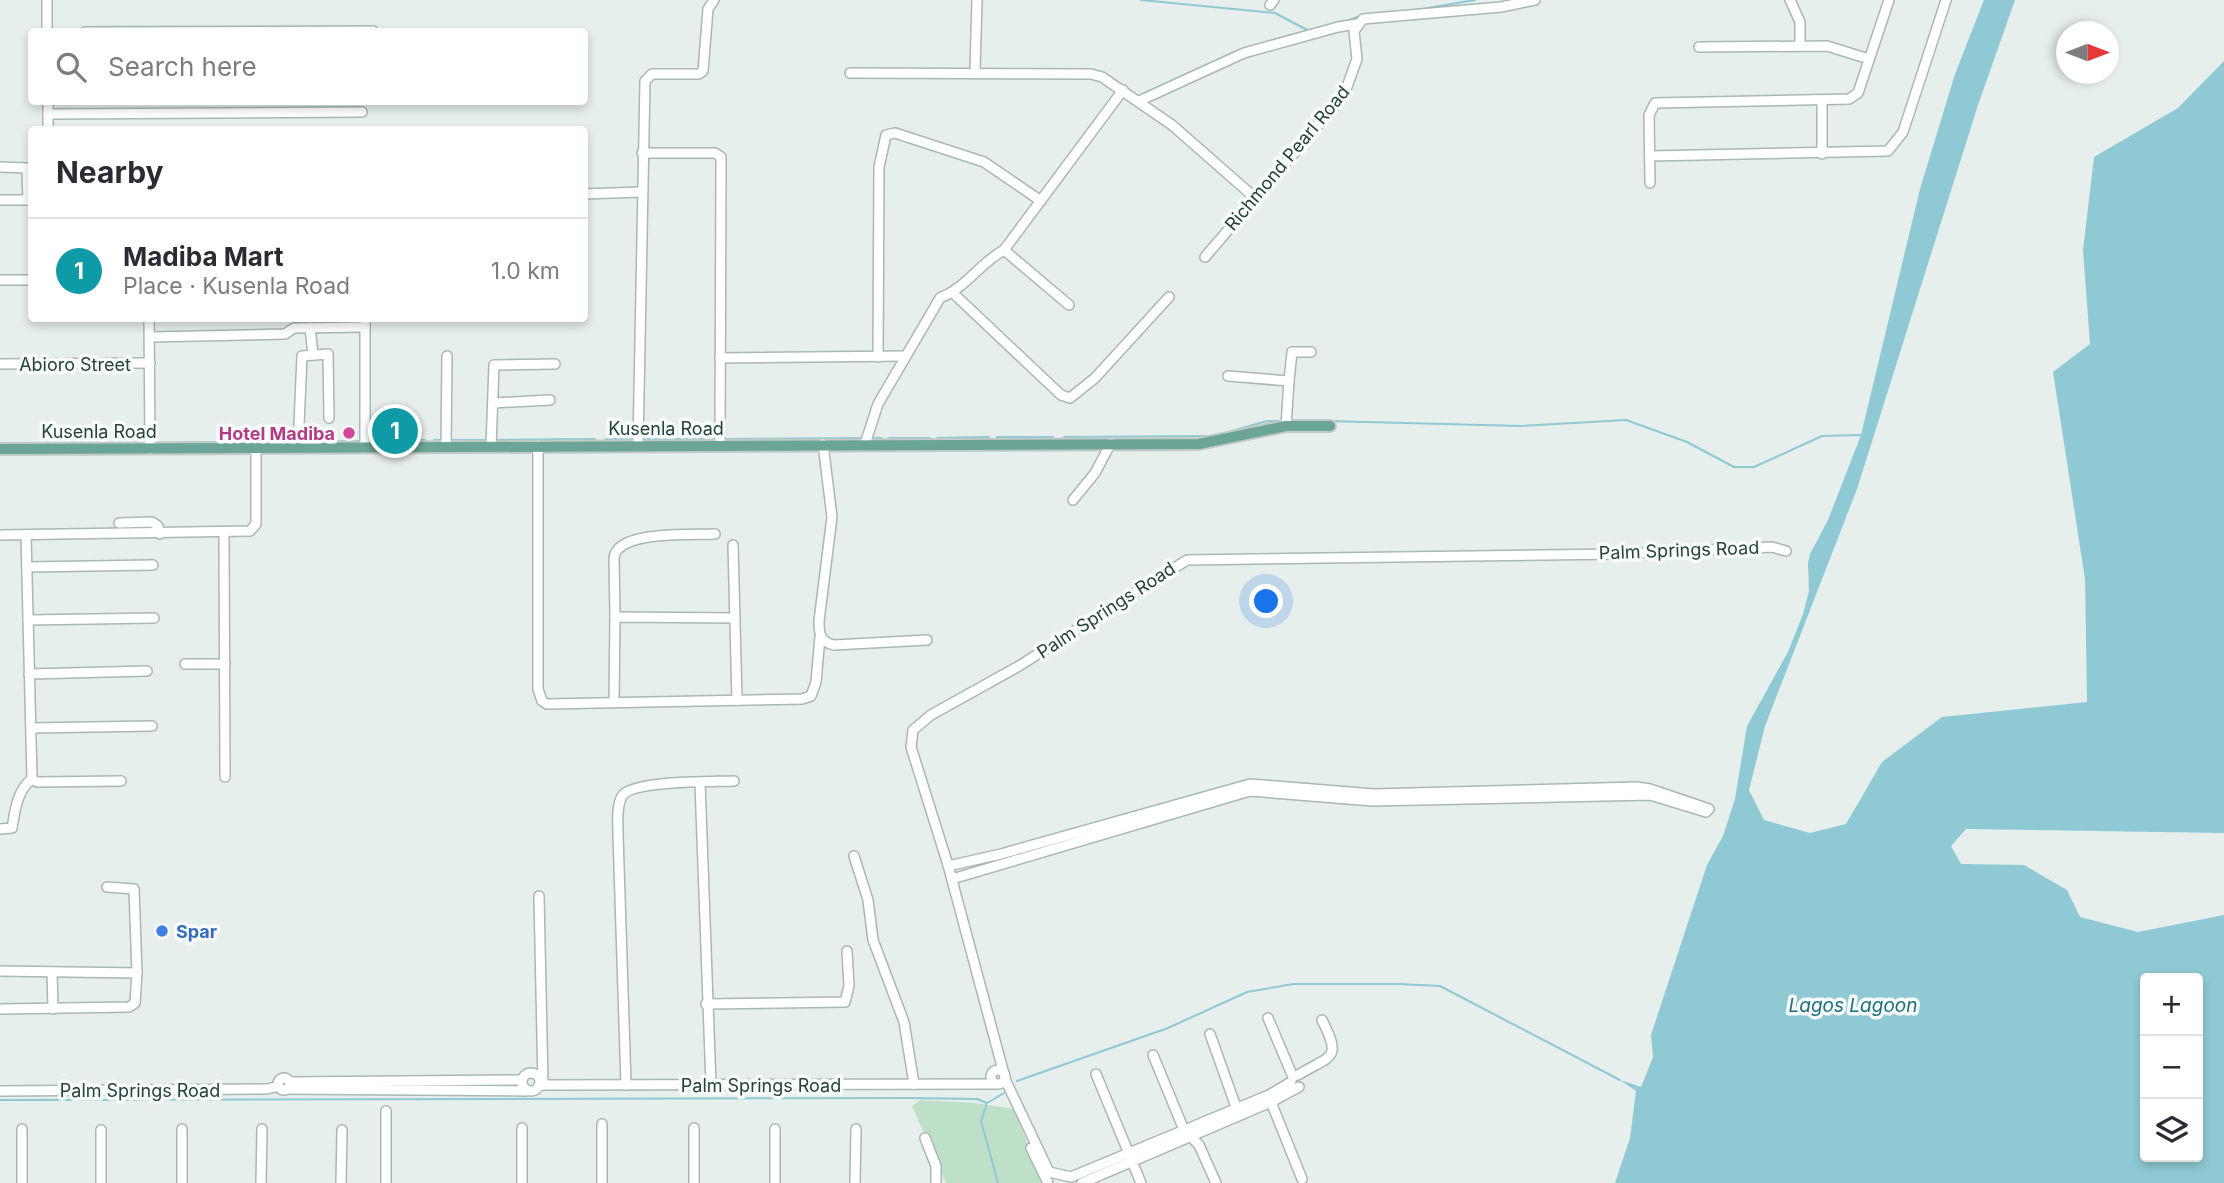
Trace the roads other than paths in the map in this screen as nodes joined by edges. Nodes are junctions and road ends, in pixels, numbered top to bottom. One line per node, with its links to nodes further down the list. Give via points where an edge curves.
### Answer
1 (47, 0): 9 (street)
2 (714, 0): 22 (street, via 708,9 703,71 652,74 645,81)
3 (977, 0): 13 (street)
4 (1535, 0): 8 (street, via 1363,19)
5 (1790, 0): 10 (street, via 1800,22)
6 (1889, 0): 12 (street)
7 (1946, 0): 23 (street, via 1897,143 1881,153)
8 (1357, 24): 16 (street, via 1244,53); 30 (street, Richmond Pearl Road, via 1357,59 1344,94)
9 (47, 28)
10 (1800, 46): 11 (street); 12 (street, via 1827,46)
11 (1699, 47)
12 (1869, 60): 17 (street, via 1855,96)
13 (975, 71): 14 (street); 15 (street, via 1091,74)
14 (850, 73)
15 (1123, 90): 16 (street); 33 (street)
16 (1139, 101): 30 (street)
17 (1822, 101): 23 (street); 24 (street, via 1660,101 1649,115)
18 (48, 105): 20 (street)
19 (362, 112): 20 (street)
20 (48, 114): 21 (street)
21 (48, 126)
22 (642, 153): 28 (street); 50 (street, via 715,153 721,157)
23 (1822, 154): 24 (street)
24 (1650, 156): 27 (street)
25 (0, 167): 26 (street, via 27,168)
26 (28, 179)
27 (1650, 183)
28 (641, 191): 29 (street); 67 (street)
29 (588, 194)
30 (1254, 197): 35 (street, Richmond Pearl Road)
31 (0, 200): 32 (street)
32 (28, 200)
33 (1041, 201): 34 (street); 49 (street, via 984,162 895,133 886,135 879,167)
34 (1004, 250): 38 (street); 40 (street)
35 (1205, 257)
36 (0, 280): 37 (street)
37 (28, 280)
38 (953, 293): 39 (street, via 1061,395 1070,398 1095,379); 48 (street, via 940,298)
39 (1169, 297)
40 (1069, 305)
41 (149, 322): 44 (street)
42 (365, 323): 43 (street); 68 (street)
43 (310, 328): 44 (street, via 294,328 285,334); 46 (street)
44 (149, 337): 51 (street)
45 (1311, 352): 55 (street, via 1292,352)
46 (313, 354): 58 (street, via 328,354); 71 (street, via 302,355)
47 (447, 355): 69 (street)
48 (904, 356): 49 (street); 63 (street, via 878,404)
49 (878, 357): 50 (street)
50 (720, 358): 64 (street)
51 (150, 363): 52 (street, Abioro Street); 73 (street)
52 (0, 364)
53 (555, 364): 57 (street, via 494,365)
54 (1228, 376): 55 (street)
55 (1289, 381): 59 (street)
56 (550, 400): 57 (street)
57 (493, 403): 65 (street)
58 (329, 418)
59 (1287, 422): 60 (main road, Kusenla Road); 61 (main road, Kusenla Road, via 1213,443)
60 (1330, 426)
61 (1111, 443): 63 (main road, Kusenla Road); 74 (street)
62 (823, 444): 63 (main road, Kusenla Road); 64 (main road, Kusenla Road); 89 (street, via 832,517)
63 (865, 444)
64 (720, 445): 67 (main road, Kusenla Road)
65 (491, 446): 66 (main road, Kusenla Road); 69 (main road, Kusenla Road)
66 (538, 446): 67 (main road, Kusenla Road); 96 (street, via 539,695 547,704)
67 (638, 446)
68 (365, 447): 69 (main road, Kusenla Road); 71 (main road, Kusenla Road)
69 (446, 447)
70 (256, 448): 71 (main road, Kusenla Road); 73 (main road, Kusenla Road); 77 (street, via 254,529)
71 (298, 448)
72 (0, 449): 73 (main road, Kusenla Road)
73 (150, 449)
74 (1073, 500)
75 (119, 523): 76 (street, via 152,522)
76 (160, 534): 77 (street); 79 (street)
77 (225, 534): 92 (street)
78 (715, 534): 85 (street, via 658,536 622,544 614,558)
79 (26, 535): 80 (street); 84 (street)
80 (0, 536)
81 (733, 545): 87 (street)
82 (1786, 551): 107 (street, Palm Springs Road, via 1772,547 1179,562 913,730 911,747)
83 (153, 565): 84 (street)
84 (27, 567): 88 (street)
85 (615, 617): 87 (street); 96 (street)
86 (154, 618): 88 (street)
87 (735, 618): 95 (street)
88 (28, 620): 94 (street)
89 (820, 637): 90 (street, via 834,645); 95 (street, via 811,696)
90 (927, 639)
91 (185, 664): 92 (street)
92 (225, 664): 99 (street)
93 (146, 671): 94 (street)
94 (29, 674): 98 (street)
95 (737, 700): 96 (street)
96 (614, 701)
97 (152, 726): 98 (street)
98 (31, 728): 100 (street)
99 (225, 777)
100 (32, 779): 101 (street); 104 (street, via 15,808 12,828)
101 (121, 781)
102 (734, 781): 103 (street)
103 (701, 783): 116 (street); 129 (street, via 637,788 627,791 619,804)
104 (0, 829)
105 (854, 856): 127 (street, via 873,940 904,1022)
106 (977, 858): 107 (street); 108 (street); 108 (street, via 1250,784 1374,794 1637,787 1709,809 1706,812 1650,795 1372,802 1250,791)
107 (948, 866): 109 (street, Palm Springs Road)
108 (980, 873): 109 (street)
109 (952, 879): 124 (street, Palm Springs Road, via 1002,1059)
110 (107, 887): 115 (street, via 134,889)
111 (539, 896): 128 (street)
112 (847, 951): 116 (street, via 849,995 845,1002)
113 (0, 971): 114 (street)
114 (52, 972): 115 (street); 118 (street)
115 (137, 973): 118 (street, via 133,1006)
116 (706, 1004): 130 (street)
117 (0, 1009): 118 (street)
118 (53, 1009)
119 (1268, 1018): 125 (street)
120 (1322, 1020): 125 (street, via 1334,1043 1333,1053)
121 (1210, 1034): 135 (street)
122 (1153, 1055): 147 (street)
123 (1096, 1074): 149 (street)
124 (996, 1079): 127 (street, Palm Springs Road); 149 (street, via 1049,1172 1071,1177); 163 (street, via 1011,1100)
125 (1298, 1079): 134 (street); 135 (street)
126 (522, 1080): 128 (street, via 533,1073); 131 (street); 133 (street)
127 (914, 1084): 130 (street, Palm Springs Road)
128 (541, 1085): 129 (street, Palm Springs Road); 133 (street)
129 (626, 1085): 130 (street, Palm Springs Road)
130 (711, 1085)
131 (285, 1086): 132 (street, Palm Springs Road, via 267,1090); 133 (street)
132 (0, 1091)
133 (526, 1091)
134 (1271, 1102): 147 (street); 150 (street)
135 (1236, 1107): 147 (street)
136 (386, 1111): 156 (street)
137 (602, 1124): 158 (street)
138 (523, 1128): 157 (street)
139 (694, 1128): 159 (street)
140 (22, 1129): 151 (street)
141 (182, 1129): 153 (street)
142 (261, 1129): 154 (street)
143 (775, 1129): 160 (street)
144 (856, 1129): 161 (street)
145 (101, 1130): 152 (street)
146 (342, 1130): 155 (street)
147 (1187, 1134): 149 (street); 166 (street, via 1199,1145)
148 (925, 1138): 162 (street, via 936,1167)
149 (1131, 1158): 164 (street); 165 (street)
150 (1302, 1179)
151 (22, 1183)
152 (102, 1183)
153 (182, 1183)
154 (261, 1183)
155 (341, 1183)
156 (386, 1183)
157 (523, 1183)
158 (602, 1183)
159 (694, 1183)
160 (775, 1183)
161 (855, 1183)
162 (936, 1183)
163 (1048, 1183)
164 (1082, 1183)
165 (1141, 1183)
166 (1216, 1183)

